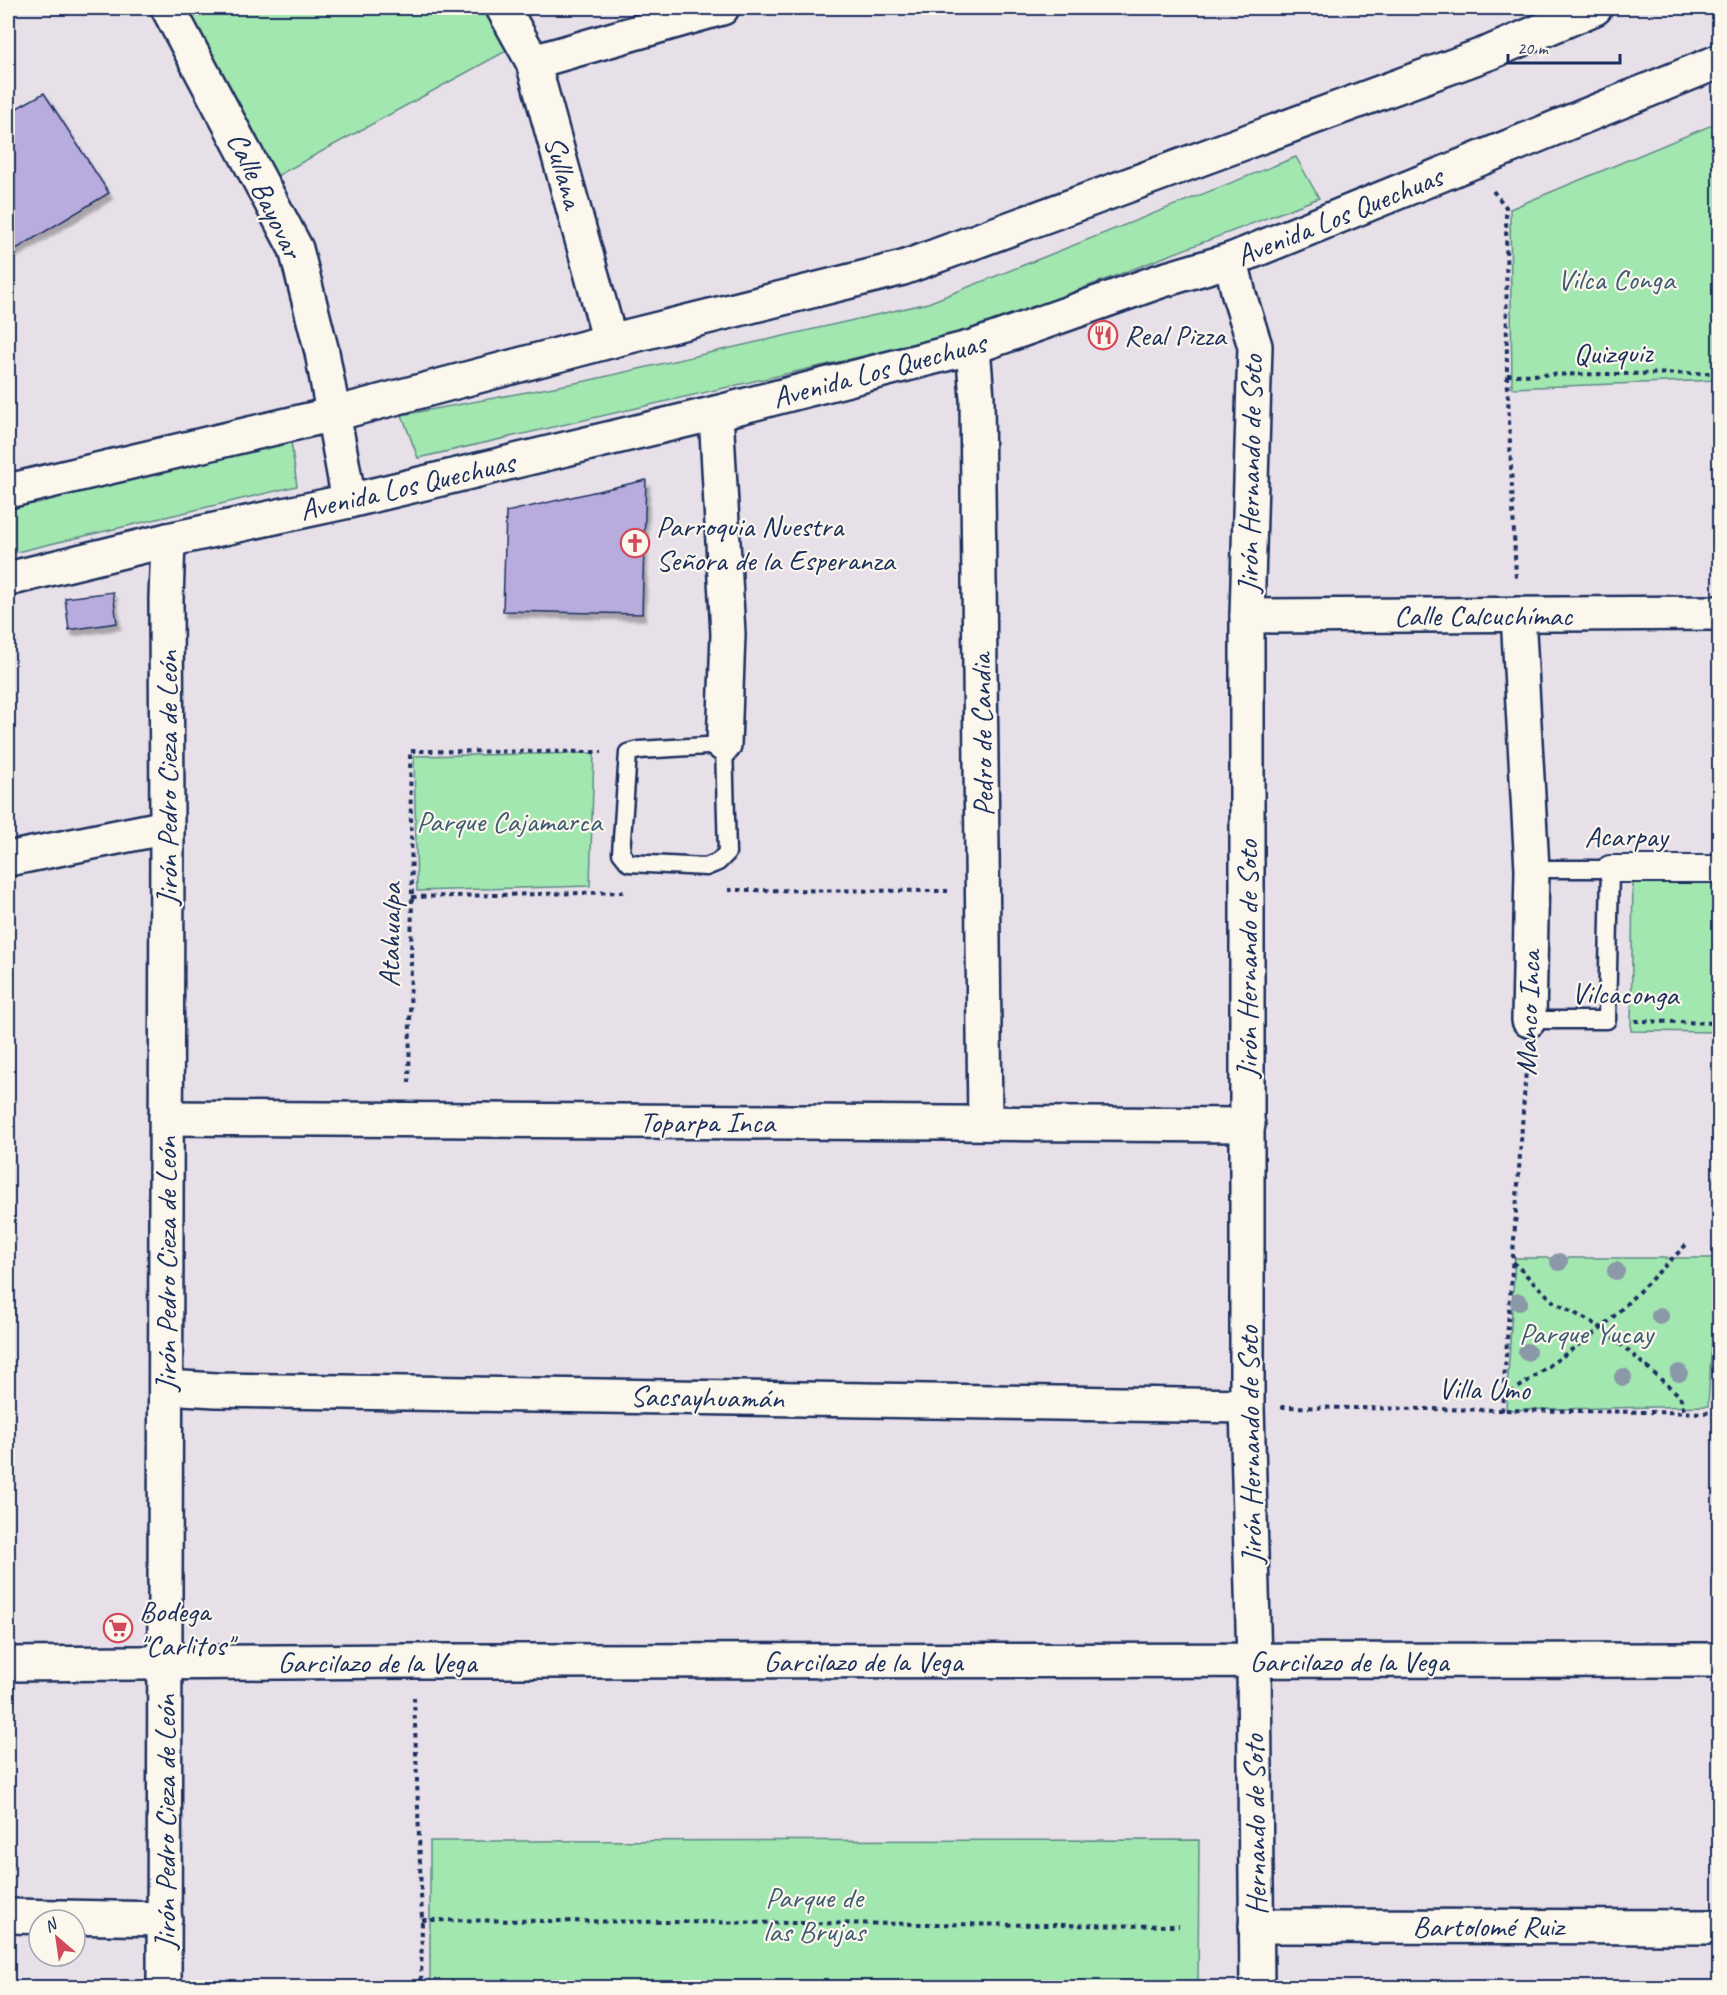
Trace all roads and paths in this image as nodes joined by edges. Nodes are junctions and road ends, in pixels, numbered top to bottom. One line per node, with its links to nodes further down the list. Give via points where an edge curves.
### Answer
1 (168, 8): 14 (street, Calle Bayovar, via 296,249)
2 (503, 8): 6 (street, Sullana)
3 (722, 8): 6 (street)
4 (1595, 8): 9 (street, via 1480,56 903,268)
5 (1719, 61): 7 (street, Avenida Los Quechuas)
6 (533, 62): 9 (street, Sullana)
7 (1469, 163): 8 (street, Avenida Los Quechuas); 12 (path, via 1506,207)
8 (1232, 260): 10 (street, Avenida Los Quechuas, via 1160,281); 21 (street, Jirón Hernando de Soto, via 1255,346)
9 (610, 341): 14 (street)
10 (973, 347): 13 (street, Avenida Los Quechuas); 34 (street, Pedro de Candia, via 978,422)
11 (1719, 373): 12 (path, Quizquiz)
12 (1507, 375): 20 (path)
13 (716, 413): 16 (street, Avenida Los Quechuas); 22 (street, via 728,634)
14 (334, 414): 15 (street); 16 (street, Calle Bayovar)
15 (8, 491)
16 (349, 501): 17 (street, Avenida Los Quechuas)
17 (168, 540): 18 (street, Avenida Los Quechuas); 24 (street, Jirón Pedro Cieza de León)
18 (8, 579)
19 (1719, 613): 20 (street, Calle Calcuchímac)
20 (1518, 614): 21 (street, Calle Calcuchímac); 26 (street, Manco Inca)
21 (1247, 616): 35 (street, Jirón Hernando de Soto)
22 (724, 745): 23 (lane); 23 (lane, via 726,853 718,862 705,867 629,863 621,853)
23 (628, 753): 33 (path, Atahualpa, via 410,751)
24 (167, 827): 25 (street); 32 (street, Jirón Pedro Cieza de León)
25 (8, 859)
26 (1532, 869): 27 (lane, Acarpay); 29 (street, Manco Inca)
27 (1610, 869): 28 (street, Acarpay); 30 (lane)
28 (1719, 869)
29 (1529, 1020): 30 (lane, Vilcaconga); 37 (path, Manco Inca)
30 (1607, 1020): 31 (path, Vilcaconga)
31 (1719, 1023)
32 (166, 1118): 33 (street, Toparpa Inca); 39 (street, Jirón Pedro Cieza de León)
33 (409, 1120): 34 (street, Toparpa Inca)
34 (985, 1123): 35 (street, Toparpa Inca)
35 (1248, 1125): 41 (street, Jirón Hernando de Soto)
36 (1687, 1244): 38 (path)
37 (1513, 1261): 38 (path, via 1554,1302); 40 (path, Manco Inca)
38 (1602, 1328): 40 (path); 43 (path, via 1680,1396)
39 (166, 1387): 41 (street, Sacsayhuamán); 48 (street, Jirón Pedro Cieza de León)
40 (1503, 1399): 42 (path, Manco Inca)
41 (1248, 1406): 42 (path, Villa Umo); 47 (street, Jirón Hernando de Soto)
42 (1502, 1411): 43 (path, Villa Umo)
43 (1685, 1413): 44 (path, Villa Umo)
44 (1719, 1413)
45 (1719, 1660): 47 (street, Garcilazo de la Vega)
46 (413, 1661): 47 (street, Garcilazo de la Vega); 48 (street, Garcilazo de la Vega); 52 (path)
47 (1254, 1662): 54 (street, Hernando de Soto)
48 (166, 1663): 49 (street, Garcilazo de la Vega); 51 (street, Jirón Pedro Cieza de León)
49 (8, 1664)
50 (8, 1916): 51 (street)
51 (165, 1918): 56 (street, Jirón Pedro Cieza de León)
52 (422, 1920): 53 (path); 57 (path)
53 (1179, 1926)
54 (1256, 1926): 55 (street, Bartolomé Ruiz); 58 (street, Hernando de Soto)
55 (1719, 1927)
56 (164, 1988)
57 (421, 1988)
58 (1257, 1988)

